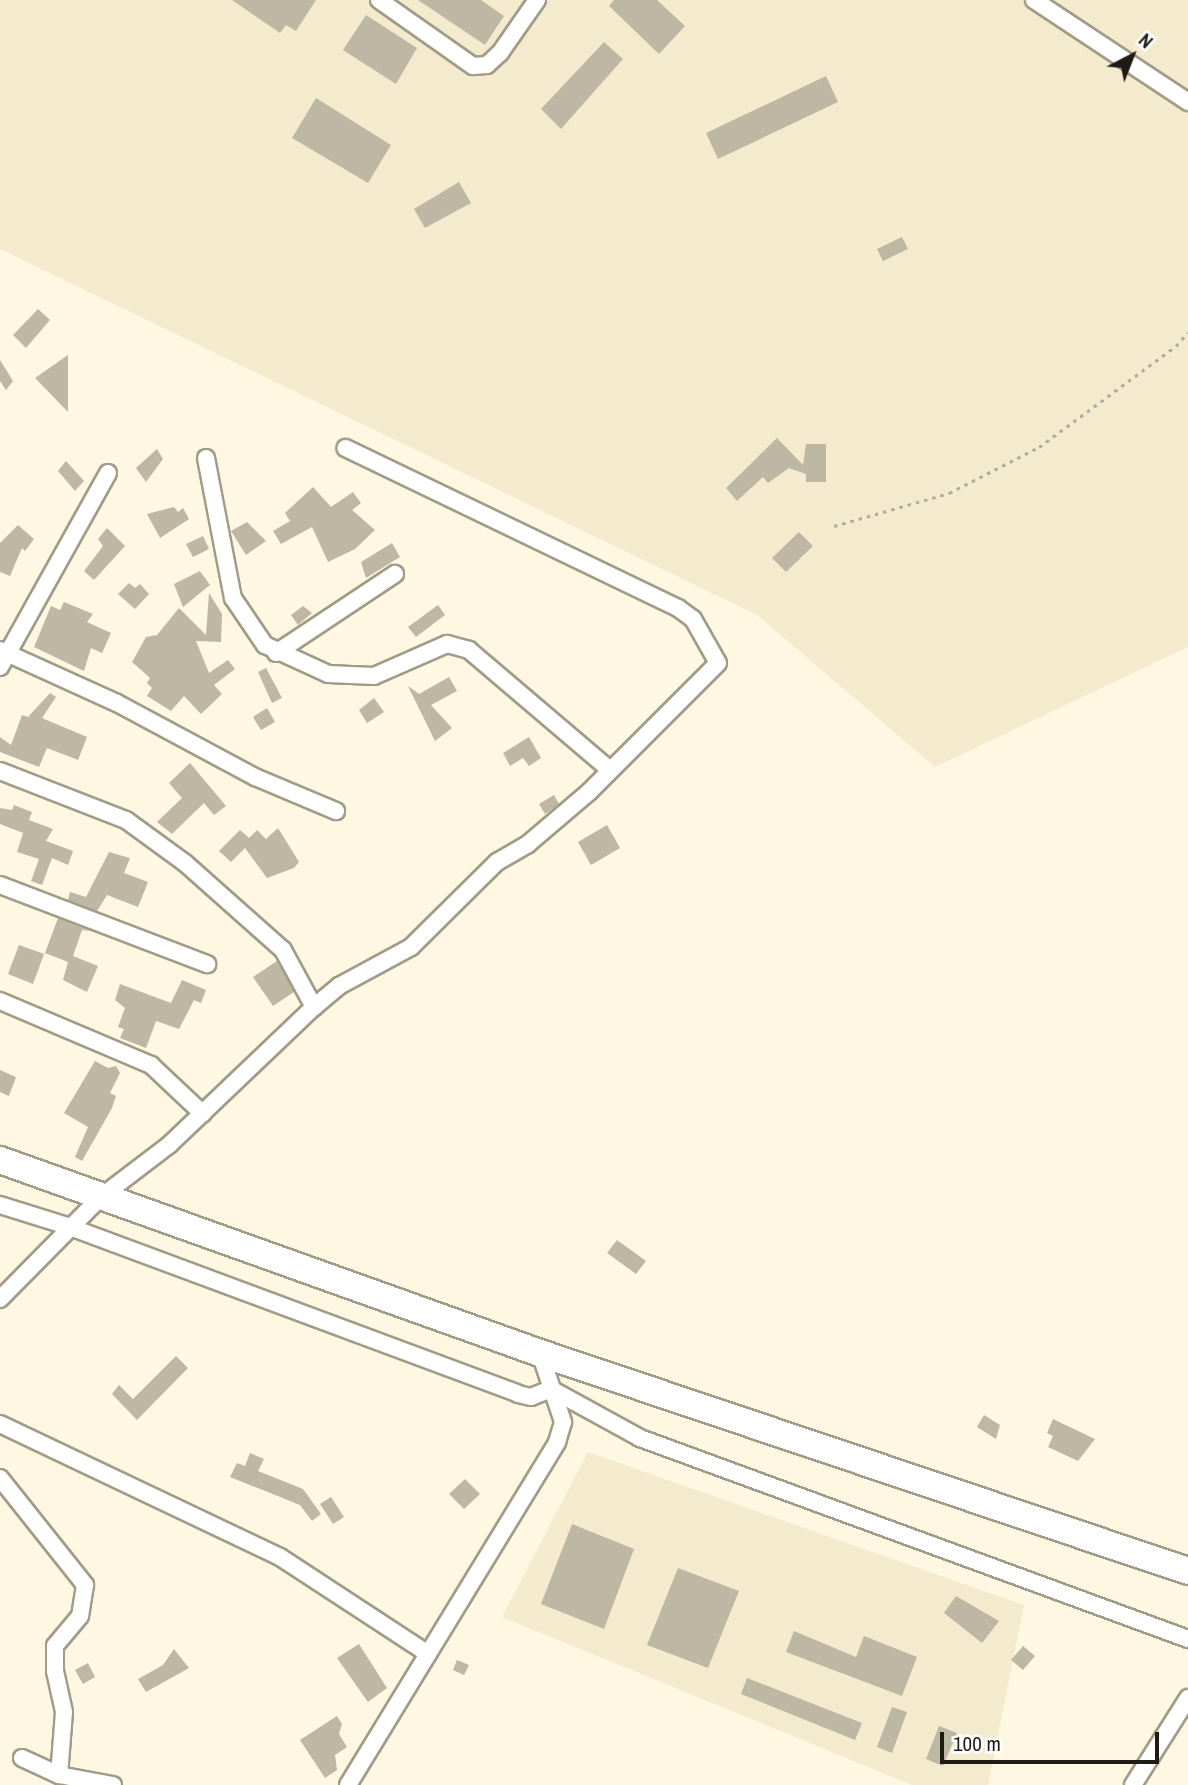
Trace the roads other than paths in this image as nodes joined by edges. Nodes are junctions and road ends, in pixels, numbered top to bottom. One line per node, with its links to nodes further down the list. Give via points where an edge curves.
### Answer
1 (379, 0): 2 (street, via 472,66 487,65 500,53)
2 (537, 0)
3 (1034, 0): 4 (street)
4 (1188, 102)
5 (345, 448): 11 (street, via 693,619 718,663)
6 (206, 458): 9 (street, via 233,598 265,645)
7 (108, 473): 10 (street)
8 (395, 574): 9 (street)
9 (276, 653): 11 (street, via 328,674 374,676 447,644 469,650)
10 (2, 657): 13 (street, via 117,702 255,777)
11 (610, 770): 17 (street, via 528,844 497,862 411,947 339,986)
12 (0, 771): 17 (street, via 126,820 186,863 283,950)
13 (336, 811)
14 (0, 885): 15 (street)
15 (207, 964)
16 (0, 1001): 18 (street, via 151,1065)
17 (314, 1007): 18 (street)
18 (203, 1114): 20 (street)
19 (0, 1160): 20 (highway)
20 (102, 1196): 22 (street); 24 (highway)
21 (0, 1205): 22 (street)
22 (70, 1227): 23 (street); 25 (street, via 518,1394 531,1397)
23 (0, 1299)
24 (540, 1353): 25 (street); 28 (highway)
25 (551, 1389): 29 (street, via 640,1438); 30 (street, via 563,1422 557,1442)
26 (0, 1424): 30 (street, via 280,1557)
27 (0, 1478): 33 (street, via 85,1585 80,1616 55,1646 64,1712)
28 (1188, 1571)
29 (1188, 1639)
30 (428, 1654): 35 (street)
31 (1188, 1698): 36 (street)
32 (22, 1758): 33 (street)
33 (59, 1774): 34 (street)
34 (113, 1785)
35 (348, 1785)
36 (1133, 1785)

